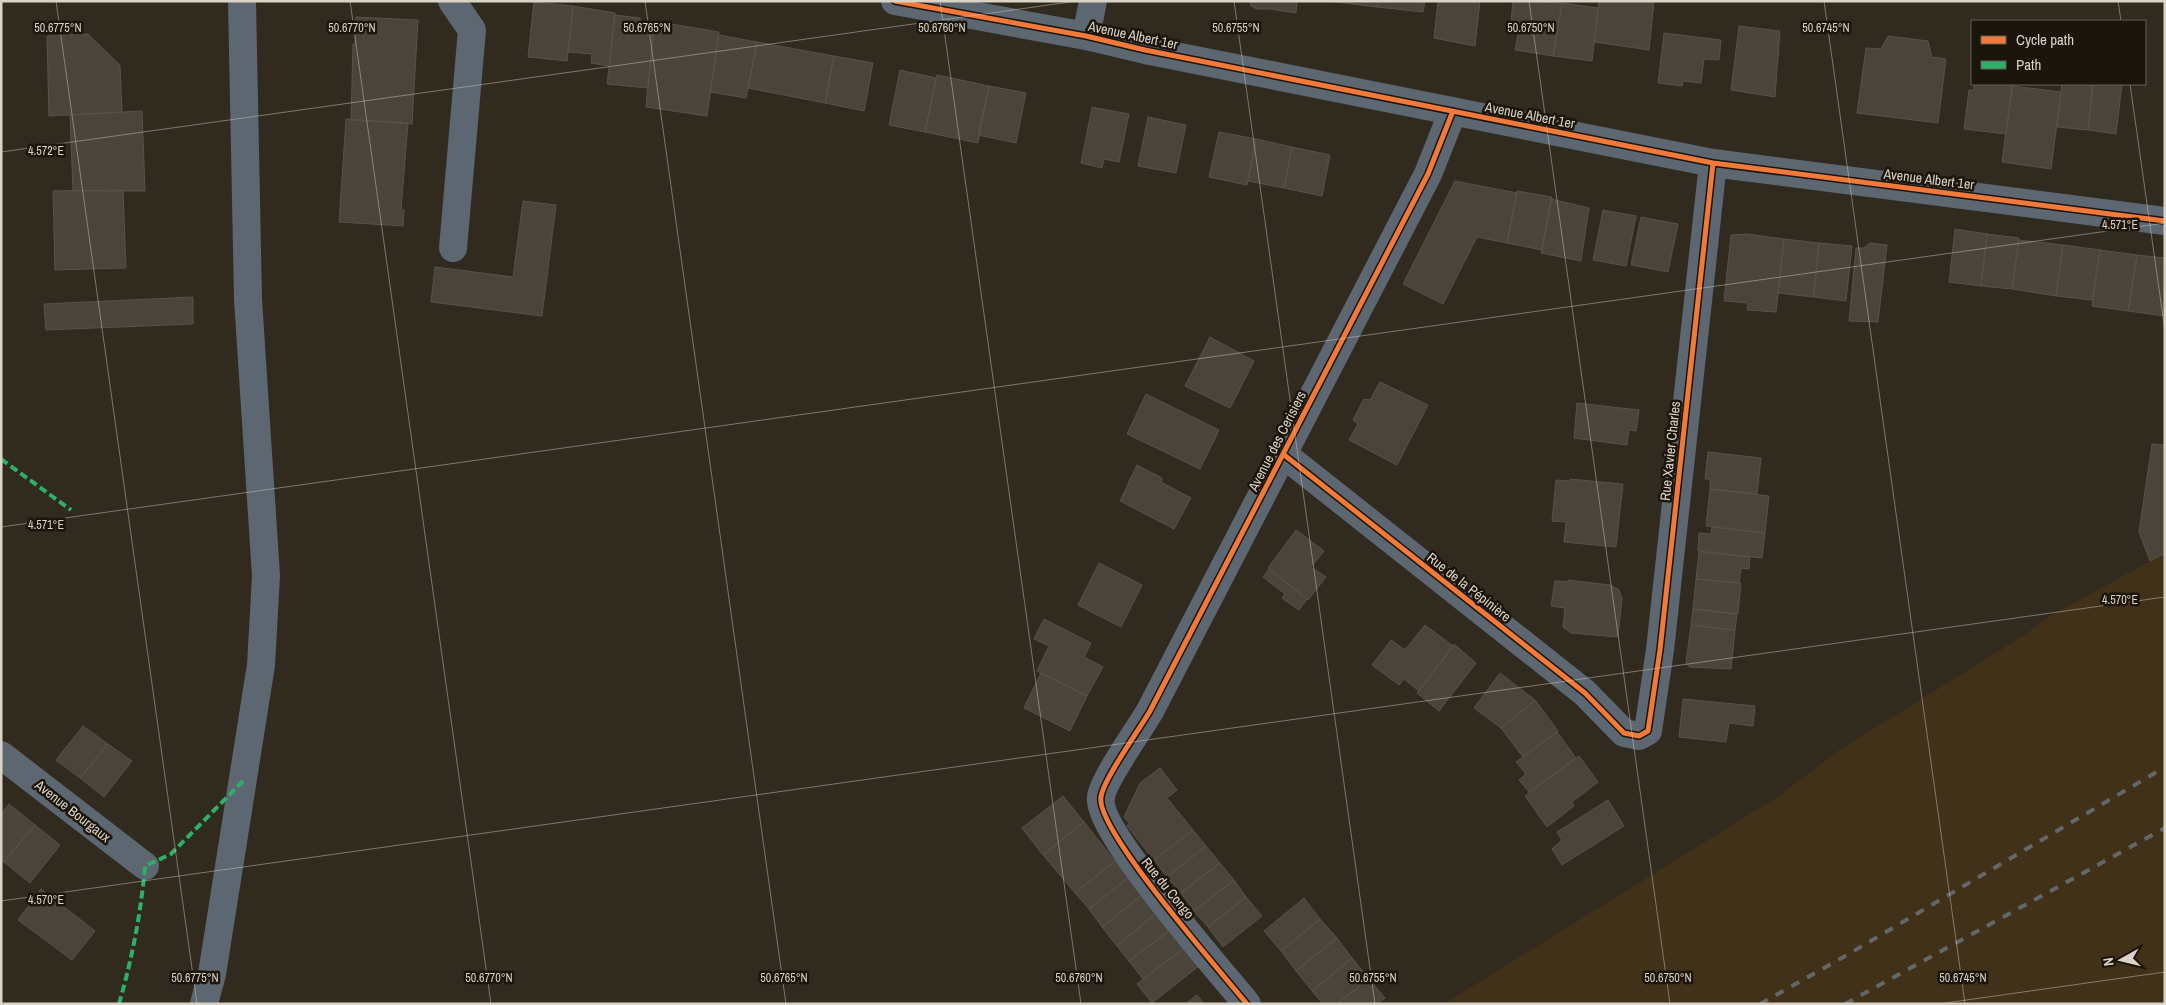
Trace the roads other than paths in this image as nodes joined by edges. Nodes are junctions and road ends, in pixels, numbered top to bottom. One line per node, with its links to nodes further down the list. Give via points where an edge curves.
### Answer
1 (242, 1): 15 (street, via 248,299 266,576 262,665 212,974)
2 (452, 1): 9 (street, via 472,30)
3 (895, 1): 5 (street, Avenue Albert 1er)
4 (1093, 1): 5 (street)
5 (1086, 36): 6 (street, Avenue Albert 1er)
6 (1453, 111): 7 (street, Avenue Albert 1er); 10 (street, Avenue des Cerisiers, via 1428,174)
7 (1713, 163): 8 (street, Avenue Albert 1er); 11 (street, Rue Xavier Charles, via 1652,715 1648,731)
8 (2165, 221)
9 (453, 248)
10 (1283, 454): 11 (street, Rue de la Pépinière, via 1585,693 1624,732); 13 (street, Avenue des Cerisiers, via 1150,712)
11 (1640, 736)
12 (1, 755): 14 (street, Avenue Bourgaux)
13 (1111, 776): 16 (street, Rue du Congo, via 1100,799 1111,830 1124,852)
14 (145, 866)
15 (204, 1004)
16 (1247, 1004)

